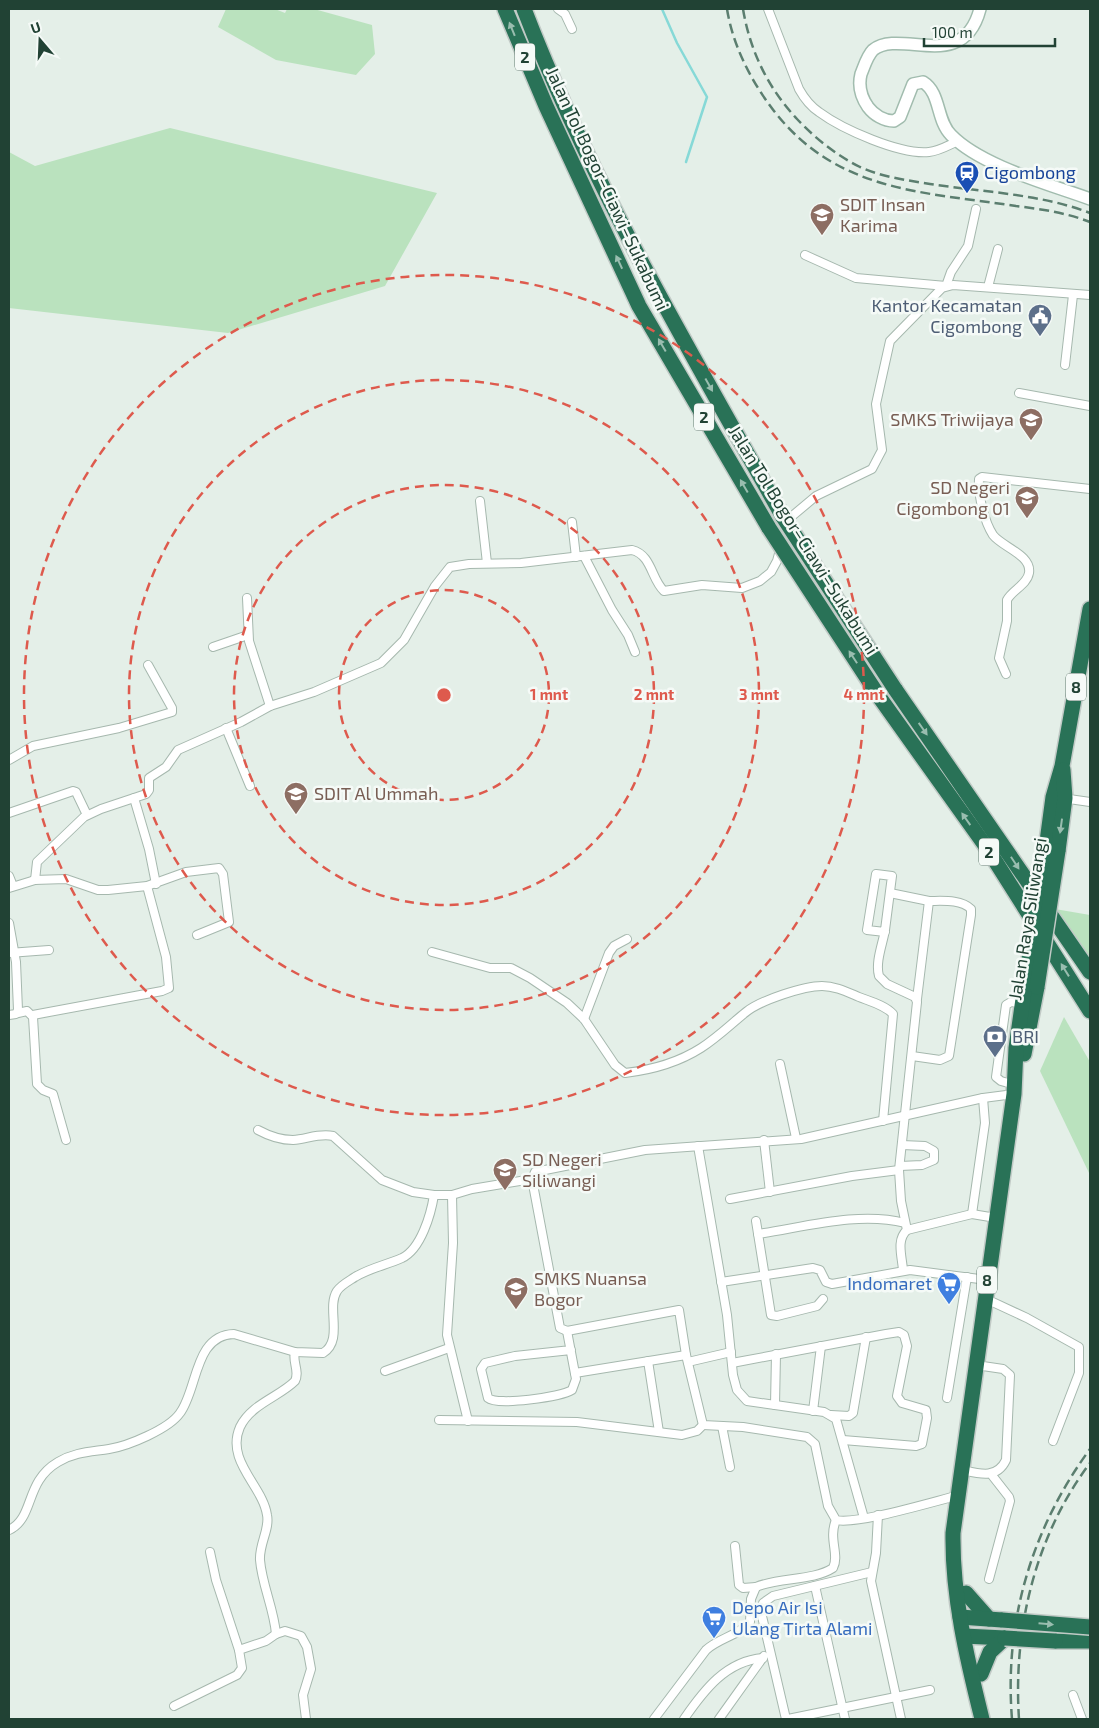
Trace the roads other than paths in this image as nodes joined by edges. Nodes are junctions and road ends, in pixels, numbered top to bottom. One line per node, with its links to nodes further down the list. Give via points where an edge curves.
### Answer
1 (505, 9): 59 (highway, Jalan Tol Bogor–Ciawi–Sukabumi / 2, one-way to 1, bridge, via 986,848 880,698 769,528 639,306 546,106)
2 (524, 9): 56 (highway, Jalan Tol Bogor–Ciawi–Sukabumi / 2, one-way to 56, bridge, via 562,99 660,297 783,516 895,689)
3 (558, 9): 6 (street, via 565,14)
4 (768, 9): 7 (street, via 799,89 805,100 819,112 847,128 919,152 931,152)
5 (980, 9): 7 (main road, via 970,30 952,43 924,46 895,44 876,49 868,56 860,81 862,96 871,110 891,122 900,117 913,84 927,84 933,92 941,121)
6 (572, 29)
7 (958, 141): 8 (main road, via 1005,167)
8 (1090, 199)
9 (976, 209): 12 (street, via 968,246)
10 (998, 249): 13 (street)
11 (805, 255): 12 (street, via 856,278)
12 (946, 286): 13 (street); 22 (street, via 890,341 876,400 882,450 875,467 816,496 791,517 777,561 765,578 742,588 702,586 667,592 660,588 645,558 637,551)
13 (988, 287): 14 (street)
14 (1073, 295): 15 (street); 16 (street)
15 (1090, 295)
16 (1065, 366)
17 (1019, 393): 18 (street)
18 (1090, 406)
19 (1090, 489): 30 (street, via 979,479 993,535 1021,556 1029,572 1026,580 1007,600 1007,621 999,658)
20 (480, 501): 23 (street)
21 (572, 522): 22 (street)
22 (580, 557): 23 (street, via 514,564); 28 (street)
23 (487, 563): 31 (street, via 454,566 446,570 404,640 381,663 314,692)
24 (247, 598): 26 (street)
25 (1090, 609): 35 (highway, Jalan Raya Siliwangi / 8)
26 (248, 635): 27 (street); 31 (street)
27 (213, 647)
28 (635, 652)
29 (148, 665): 33 (street, via 172,712 119,728 33,746)
30 (1006, 674)
31 (270, 706): 32 (street)
32 (226, 728): 34 (street); 36 (street, via 175,752 166,767 149,778 148,793)
33 (9, 760)
34 (250, 786)
35 (1059, 797): 37 (street); 57 (highway, Jalan Raya Siliwangi / 8, bridge)
36 (134, 798): 39 (street); 44 (street)
37 (1090, 802)
38 (9, 813): 39 (street, via 73,790)
39 (87, 815): 43 (street, via 37,862)
40 (866, 872): 41 (street)
41 (876, 874): 47 (street, via 892,876); 50 (street, via 867,930)
42 (9, 876): 46 (street)
43 (34, 880): 45 (street, via 66,879 103,890); 46 (street)
44 (156, 884): 45 (street); 51 (street, via 186,872 221,870 229,922)
45 (147, 886): 62 (street, via 166,957 169,988)
46 (11, 887)
47 (890, 893): 48 (street); 50 (street)
48 (929, 901): 58 (street); 64 (street, via 967,906 972,915 949,1056 940,1060)
49 (9, 923): 54 (street)
50 (885, 932): 58 (street, via 879,976 887,984)
51 (197, 935)
52 (627, 939): 63 (street, via 609,953)
53 (49, 950): 54 (street)
54 (12, 952): 60 (street)
55 (432, 952): 63 (street, via 520,972)
56 (1090, 972)
57 (1031, 986): 66 (highway, Jalan Raya Siliwangi / 8, via 1024,1053); 66 (highway, Jalan Raya Siliwangi / 8, via 1022,1003)
58 (916, 999): 64 (street)
59 (1090, 1011)
60 (18, 1013): 61 (street); 62 (street, via 27,1011)
61 (9, 1015)
62 (33, 1016): 72 (street, via 37,1084 53,1094)
63 (584, 1019): 69 (street, via 618,1069 629,1073 686,1056 760,1004 812,987 845,991 893,1014)
64 (912, 1056): 68 (street)
65 (780, 1064): 71 (street)
66 (1015, 1085): 67 (street); 83 (highway, Jalan Raya Siliwangi / 8)
67 (983, 1098): 68 (street); 82 (street, via 985,1123)
68 (907, 1115): 69 (street); 74 (street)
69 (883, 1121): 71 (street)
70 (258, 1130): 79 (street, via 278,1139 333,1136 382,1180 413,1192)
71 (796, 1138): 73 (street)
72 (66, 1140)
73 (764, 1140): 75 (street); 78 (street)
74 (902, 1145): 76 (street); 76 (street, via 928,1147 935,1156 928,1164)
75 (698, 1146): 77 (street, via 645,1150 535,1172); 91 (street)
76 (900, 1168): 78 (street); 85 (street)
77 (532, 1180): 80 (street); 94 (street, via 558,1326)
78 (770, 1192): 81 (street)
79 (434, 1195): 80 (street); 99 (street, via 428,1224 408,1254 368,1270 337,1291 332,1338 326,1351 319,1354)
80 (452, 1195): 97 (street, via 453,1243 447,1317)
81 (730, 1199)
82 (972, 1214): 83 (street); 85 (street)
83 (996, 1218): 90 (highway, Jalan Raya Siliwangi / 8)
84 (756, 1222): 86 (street)
85 (906, 1226): 86 (street, via 885,1218 866,1218); 87 (street, via 900,1241)
86 (758, 1234): 88 (street)
87 (904, 1270): 88 (street, via 832,1284 826,1282 816,1268); 89 (street)
88 (765, 1276): 91 (street); 93 (street, via 770,1312 774,1316 818,1306)
89 (967, 1277): 90 (street); 108 (street)
90 (987, 1280): 92 (highway, Jalan Raya Siliwangi / 8)
91 (721, 1282): 100 (street)
92 (984, 1298): 105 (highway, Jalan Raya Siliwangi / 8); 118 (street, via 1079,1348 1079,1374)
93 (823, 1299)
94 (568, 1331): 98 (street); 102 (street, via 679,1310)
95 (866, 1337): 96 (street); 111 (street, via 853,1413 849,1416); 117 (street, via 896,1332 906,1337 898,1396 900,1402 926,1410 924,1436 921,1446)
96 (821, 1346): 101 (street); 110 (street)
97 (449, 1348): 106 (street); 113 (street)
98 (570, 1350): 107 (street); 107 (street, via 489,1361 482,1367 483,1380 488,1398 498,1402 565,1394 574,1386)
99 (295, 1352): 126 (street, via 234,1334 214,1341 202,1358 184,1406 175,1419 120,1446 80,1452 56,1463 42,1474 35,1484 23,1519); 138 (street, via 298,1373 295,1381 251,1413 241,1425 238,1441 242,1464 268,1515 260,1559)
100 (731, 1352): 102 (street); 104 (street)
101 (776, 1354): 104 (street); 109 (street)
102 (687, 1358): 103 (street); 114 (street)
103 (648, 1361): 107 (street); 116 (street)
104 (732, 1363): 109 (street, via 735,1385 743,1399)
105 (976, 1365): 120 (highway, Jalan Raya Siliwangi / 8); 121 (street, via 1003,1369 1011,1379 1006,1460 1002,1468)
106 (385, 1371)
107 (575, 1373)
108 (947, 1398)
109 (776, 1405): 110 (street)
110 (813, 1411): 111 (street)
111 (832, 1415): 117 (street, via 838,1421)
112 (439, 1420): 113 (street)
113 (468, 1421): 116 (street, via 577,1422)
114 (703, 1425): 115 (street); 116 (street, via 688,1434)
115 (722, 1426): 119 (street); 125 (street, via 811,1440 820,1456 828,1506)
116 (659, 1432)
117 (843, 1440): 124 (street)
118 (1053, 1441)
119 (730, 1467)
120 (963, 1470): 121 (street); 122 (highway, Jalan Raya Siliwangi / 8)
121 (991, 1474): 130 (street, via 1010,1501)
122 (960, 1492): 123 (street); 133 (highway, Jalan Raya Siliwangi / 8); 135 (highway, Jalan Raya Siliwangi / 8, via 953,1554)
123 (878, 1515): 124 (street); 129 (street)
124 (864, 1518): 125 (street)
125 (836, 1520): 132 (street, via 832,1531 833,1568)
126 (9, 1530)
127 (735, 1546): 132 (street, via 739,1585 743,1588)
128 (210, 1552): 143 (street)
129 (872, 1572): 131 (street); 148 (street)
130 (989, 1578)
131 (815, 1586): 134 (street); 150 (street)
132 (757, 1587): 134 (street); 152 (street, via 750,1598 750,1622 706,1650)
133 (966, 1593): 135 (highway, Jalan Raya Siliwangi / 8); 136 (highway)
134 (767, 1599): 142 (street, via 761,1608)
135 (965, 1617): 136 (highway); 139 (highway, Jalan Raya Siliwangi / 8)
136 (995, 1619): 137 (highway, one-way to 137, bridge)
137 (1090, 1627)
138 (276, 1634): 143 (street); 151 (street, via 296,1633 307,1647 311,1669 304,1695)
139 (969, 1635): 140 (highway); 145 (highway, Jalan Raya Siliwangi / 8); 158 (highway, Jalan Raya Siliwangi / 8)
140 (1005, 1638): 141 (highway, bridge); 145 (highway, via 990,1652)
141 (1090, 1641)
142 (770, 1647): 144 (street); 155 (street)
143 (239, 1650): 149 (street, via 240,1672)
144 (762, 1658): 153 (street, via 744,1660 722,1673); 154 (street)
145 (981, 1674): 159 (highway, Jalan Raya Siliwangi / 8)
146 (930, 1690): 148 (street)
147 (1073, 1695): 160 (street)
148 (896, 1696): 150 (street); 157 (street)
149 (174, 1706)
150 (843, 1708): 155 (street); 156 (street)
151 (306, 1719)
152 (654, 1719)
153 (684, 1719)
154 (719, 1719)
155 (787, 1719)
156 (845, 1719)
157 (901, 1719)
158 (982, 1719)
159 (991, 1719)
160 (1082, 1719)

